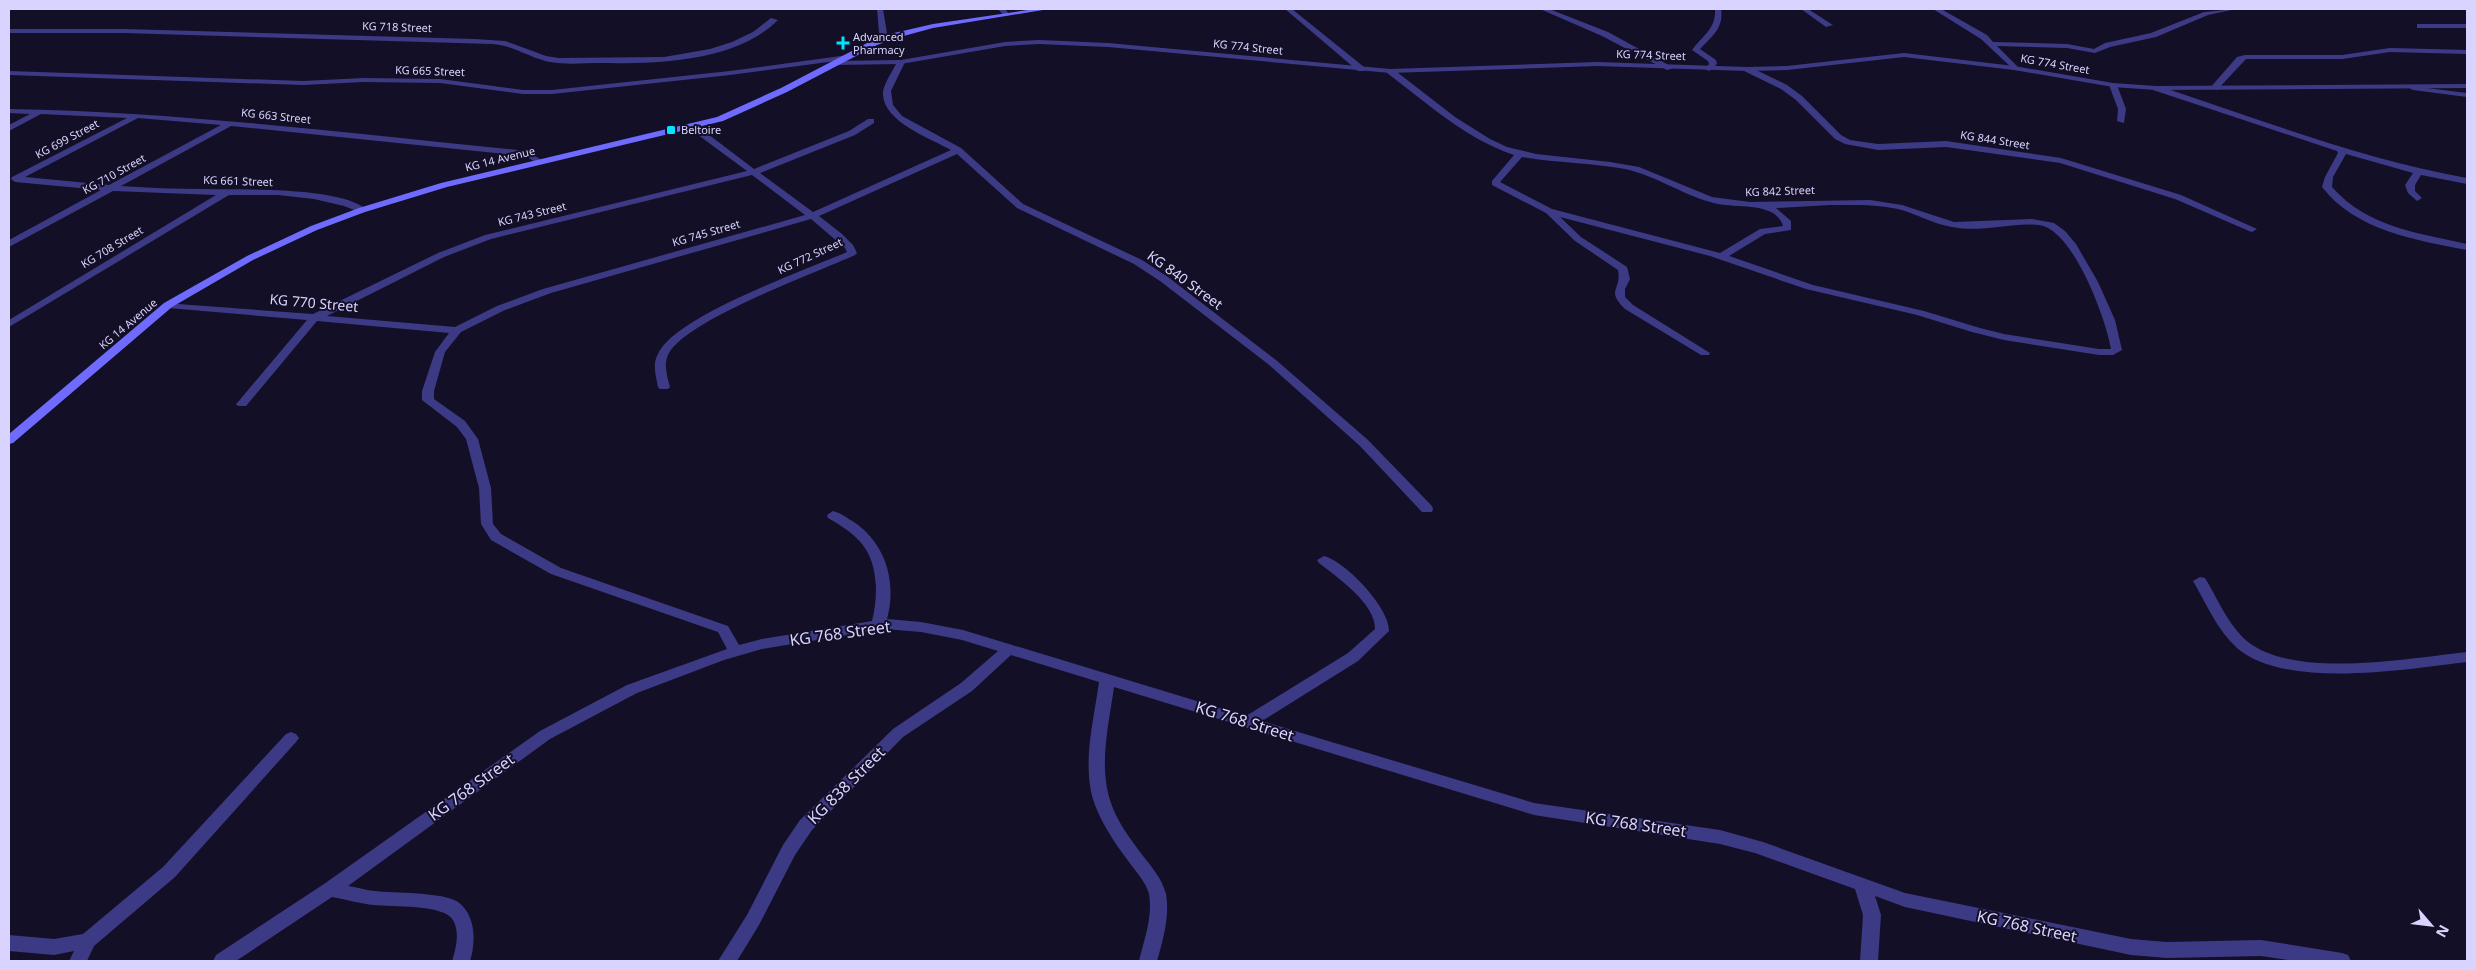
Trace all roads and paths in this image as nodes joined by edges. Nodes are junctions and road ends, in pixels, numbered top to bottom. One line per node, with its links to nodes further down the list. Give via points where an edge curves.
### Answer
1 (880, 9): 15 (street, via 883,33)
2 (1046, 9): 9 (main road, KG 14 Avenue)
3 (1288, 9): 23 (street)
4 (1543, 9): 21 (street, via 1605,34)
5 (1718, 9): 24 (street, via 1720,20 1715,32 1696,50 1712,60)
6 (1804, 9): 11 (street)
7 (1936, 9): 16 (street)
8 (2233, 9): 16 (street, via 2206,13 2153,35 2095,51 2067,46)
9 (1003, 12): 15 (main road, KG 14 Avenue, via 933,26)
10 (774, 20): 14 (street, KG 718 Street, via 748,37 709,50 668,58 613,61 547,59 507,44 475,41)
11 (1829, 26)
12 (2420, 26): 13 (street)
13 (2467, 26)
14 (9, 31)
15 (874, 43): 18 (main road, KG 14 Avenue)
16 (1991, 44): 22 (street)
17 (2467, 52): 31 (street, via 2390,50 2342,57 2245,57)
18 (848, 57): 20 (main road, KG 14 Avenue); 27 (street, KG 665 Street, via 552,92 522,92 440,81 303,83)
19 (901, 62): 20 (street, KG 774 Street); 23 (street, KG 774 Street, via 1005,44 1039,42 1108,45); 43 (street, KG 840 Street, via 887,91 889,105 898,118)
20 (834, 63): 40 (main road, KG 14 Avenue, via 750,107)
21 (1670, 68): 24 (street, KG 774 Street); 26 (street, KG 774 Street, via 1597,64)
22 (2014, 68): 25 (street, KG 774 Street, via 1904,55 1787,68); 28 (street, KG 774 Street)
23 (1361, 69): 26 (street, KG 774 Street)
24 (1709, 69): 25 (street, KG 774 Street)
25 (1747, 69): 57 (street, KG 844 Street, via 1799,98 1848,142 1878,147 1946,144 2068,163 2178,197)
26 (1390, 71): 44 (street, KG 842 Street, via 1467,129)
27 (9, 73)
28 (2113, 85): 30 (street, KG 774 Street); 38 (street)
29 (2467, 86): 32 (street, KG 774 Street)
30 (2156, 88): 31 (street, KG 774 Street); 42 (street)
31 (2214, 88): 32 (street, KG 774 Street)
32 (2413, 88): 33 (street)
33 (2467, 95)
34 (9, 111): 35 (street, KG 663 Street)
35 (40, 112): 36 (street, KG 663 Street); 41 (street)
36 (136, 116): 39 (street, KG 663 Street); 48 (street, KG 699 Street)
37 (871, 121): 46 (street, KG 743 Street, via 852,133)
38 (2122, 121)
39 (230, 123): 45 (street, KG 663 Street, via 527,154); 50 (street, KG 710 Street)
40 (694, 127): 45 (main road, KG 14 Avenue); 46 (street, KG 772 Street)
41 (9, 128)
42 (2340, 149): 47 (street); 59 (street, via 2342,153 2327,187 2348,209 2375,224)
43 (958, 150): 56 (street, KG 745 Street); 69 (street, KG 840 Street, via 1020,206 1138,262 1164,279 1272,362 1364,443)
44 (1520, 154): 53 (street, KG 842 Street, via 1629,167 1711,199); 55 (street, via 1494,183)
45 (539, 161): 54 (main road, KG 14 Avenue)
46 (754, 172): 56 (street, KG 772 Street); 62 (street, KG 743 Street, via 468,244)
47 (2418, 172): 49 (street); 52 (street, via 2410,185)
48 (12, 181): 50 (street, KG 661 Street)
49 (2467, 181)
50 (111, 189): 51 (street, KG 661 Street); 58 (street, KG 710 Street)
51 (228, 192): 54 (street, KG 661 Street, via 303,196 350,204); 63 (street, KG 708 Street)
52 (2417, 198)
53 (1767, 204): 60 (street, via 1786,221 1788,228 1763,231); 60 (street, KG 842 Street, via 1856,201 1905,208 1955,225 2041,222 2051,225 2060,231 2093,279 2116,336 2117,350 2004,338 1912,311 1810,287)
54 (362, 210): 61 (main road, KG 14 Avenue, via 272,247)
55 (1549, 211): 60 (street); 65 (street, via 1578,239 1623,270 1626,279 1620,289 1620,298)
56 (812, 216): 64 (street, KG 745 Street, via 547,291 501,308); 66 (street, KG 772 Street, via 850,246 852,253 715,314 689,330 666,348 660,359)
57 (2252, 229)
58 (9, 244)
59 (2467, 247)
60 (1720, 257)
61 (168, 305): 62 (street, KG 770 Street); 68 (main road, KG 14 Avenue)
62 (314, 318): 64 (street, KG 770 Street); 67 (street, KG 743 Street)
63 (9, 324)
64 (457, 330): 75 (street, via 440,352 428,400 461,424 472,438 484,488 487,524 496,537 556,571 723,629)
65 (1705, 353)
66 (664, 386)
67 (242, 404)
68 (9, 440)
69 (1427, 509)
70 (833, 515): 73 (street, via 862,535 879,557 883,573 883,602)
71 (1324, 560): 78 (street, via 1363,593 1384,623 1382,631 1353,657)
72 (2200, 581): 76 (street, via 2243,646 2262,657 2296,667 2326,669)
73 (876, 626): 74 (street, KG 768 Street, via 921,627); 75 (street, KG 768 Street, via 781,641)
74 (1008, 648): 77 (street, KG 768 Street); 87 (street, KG 838 Street, via 960,692 914,719 898,733 806,825)
75 (736, 652): 81 (street, KG 768 Street, via 632,689 545,735)
76 (2467, 656)
77 (1107, 680): 78 (street, KG 768 Street); 88 (street, via 1098,752 1098,784 1118,834 1156,891 1158,913)
78 (1249, 722): 80 (street, KG 768 Street, via 1534,809 1720,837 1757,847)
79 (291, 738): 82 (street, via 169,872)
80 (1862, 886): 89 (street, via 1872,915); 90 (street, KG 768 Street, via 1905,900 2131,947 2167,950 2261,948)
81 (330, 889): 85 (street, KG 768 Street); 86 (street, via 373,898 451,906 462,917 466,946)
82 (88, 941): 83 (street, via 54,947); 84 (street)
83 (9, 944)
84 (78, 961)
85 (222, 961)
86 (461, 961)
87 (727, 961)
88 (1148, 961)
89 (1869, 961)
90 (2342, 961)

